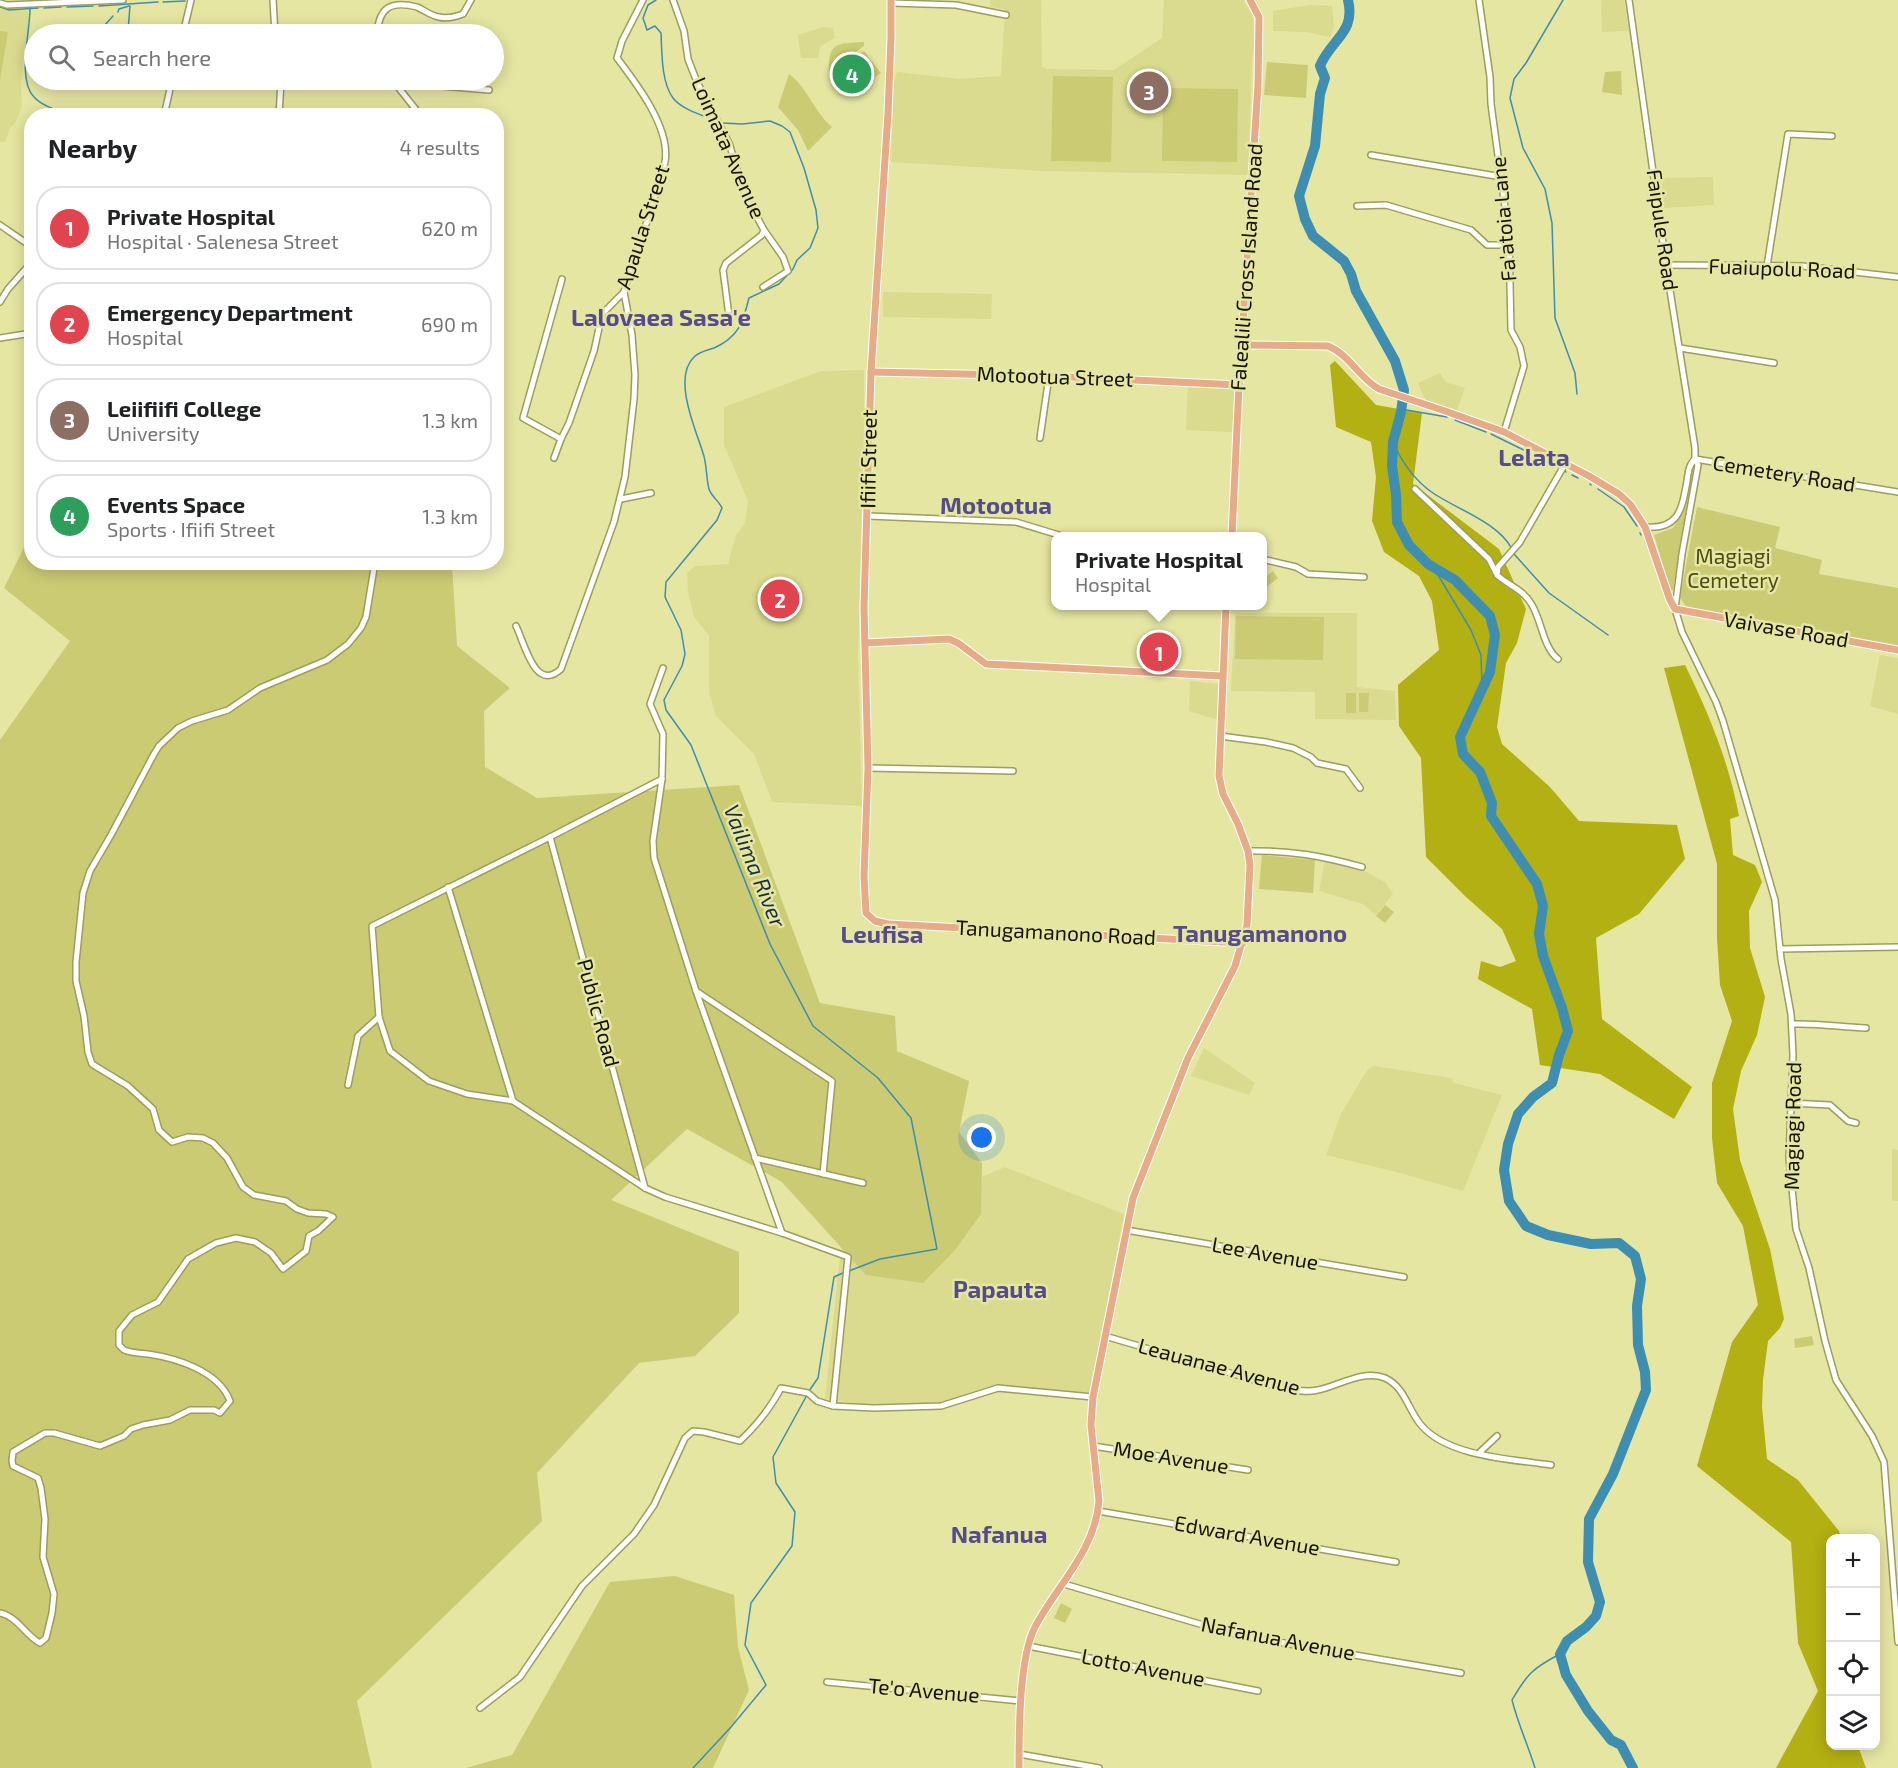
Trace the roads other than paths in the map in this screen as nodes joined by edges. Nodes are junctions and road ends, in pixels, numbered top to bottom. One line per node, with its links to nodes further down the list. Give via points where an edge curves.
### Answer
1 (123, 0): 11 (street)
2 (191, 0): 13 (street)
3 (273, 0): 14 (street)
4 (471, 0): 15 (street, via 462,14 451,18 437,17 405,2 395,3 382,12)
5 (643, 0): 36 (street, Apaula Street, via 617,58 647,102 662,134 666,154)
6 (673, 0): 27 (street, Loimata Avenue, via 696,81 729,142 745,195)
7 (1250, 0): 41 (main road, Falealili Cross Island Road, via 1259,17 1258,84)
8 (1479, 0): 24 (street, Fa'atoia Lane)
9 (1629, 0): 30 (street, Faipule Road)
10 (891, 1): 12 (street, via 957,4); 44 (main road, Ifiifi Street)
11 (0, 3)
12 (1006, 15)
13 (185, 24)
14 (274, 24)
15 (378, 24)
16 (170, 90): 19 (street)
17 (280, 90): 20 (street)
18 (400, 90): 21 (street)
19 (166, 108)
20 (279, 108)
21 (415, 108)
22 (1833, 136): 31 (street, via 1788,134)
23 (1371, 154): 24 (street)
24 (1502, 177): 28 (street, Fa'atoia Lane)
25 (1357, 206): 28 (street, via 1386,205 1471,230 1487,245 1499,245)
26 (0, 225): 29 (street)
27 (764, 230): 35 (street, via 788,271); 38 (street, Loimata Avenue, via 723,270)
28 (1509, 237): 47 (street, Fa'atoia Lane, via 1511,330 1524,366)
29 (24, 242)
30 (1666, 265): 31 (street, Fuaiupolu Road); 42 (street, Faipule Road)
31 (1767, 266): 33 (street, Fuaiupolu Road, via 1852,270)
32 (24, 271): 37 (street)
33 (1898, 277)
34 (562, 279): 49 (street, via 523,418)
35 (763, 287)
36 (624, 292): 49 (street, Apaula Street, via 602,314 594,351); 56 (street, via 632,334 635,386)
37 (0, 302)
38 (729, 316)
39 (24, 334): 40 (street)
40 (0, 338)
41 (1241, 345): 46 (main road, Falealili Cross Island Road); 47 (main road, via 1328,346 1346,358 1370,384)
42 (1680, 348): 43 (street); 51 (street, Faipule Road)
43 (1774, 363)
44 (871, 372): 45 (main road, Motootua Street); 57 (main road, Ifiifi Street)
45 (1049, 376): 46 (main road, Motootua Street); 48 (street)
46 (1239, 385): 59 (main road, Falealili Cross Island Road)
47 (1504, 432): 52 (main road)
48 (1040, 438)
49 (561, 439): 50 (street, Apaula Street)
50 (554, 458)
51 (1695, 459): 54 (street, Cemetery Road); 58 (street, Cemetery Road, via 1674,520 1663,527); 65 (street, Faipule Road, via 1698,465)
52 (1564, 464): 58 (main road, via 1619,494); 63 (street, via 1520,542 1498,567)
53 (1415, 489): 63 (street, via 1489,559)
54 (1898, 492)
55 (651, 493): 56 (street)
56 (621, 499): 67 (street, via 561,669 549,676 535,669)
57 (868, 516): 60 (street, via 1008,522); 68 (main road, Ifiifi Street)
58 (1645, 526): 65 (main road)
59 (1232, 532)
60 (1051, 534)
61 (1267, 560): 64 (street, via 1308,574)
62 (374, 570): 112 (street, via 366,617 342,650 268,684 228,710 178,728 159,746 90,871 83,893 76,962 92,1064 128,1086 148,1104 159,1130 172,1142 188,1137 213,1143 243,1187 254,1195 333,1217 309,1236 306,1251 283,1269 271,1253 255,1242 236,1238 216,1243 188,1259 158,1302 132,1315 119,1331 119,1345 124,1350 190,1365 226,1390 230,1401 220,1413 190,1410 170,1420 131,1429 100,1446 54,1432 45,1433 13,1452 13,1466 38,1478 41,1488 45,1519 43,1557 54,1594 46,1638 40,1643 32,1639 15,1620)
63 (1497, 575): 70 (street, via 1522,591 1540,622 1550,653)
64 (1364, 577)
65 (1675, 609): 69 (main road, Vaivase Road); 85 (street, Magiagi Road, via 1729,739 1775,900)
66 (1227, 610): 72 (main road)
67 (516, 626)
68 (865, 643): 72 (main road, via 949,639 986,663); 74 (main road, Ifiifi Street)
69 (1898, 650)
70 (1558, 659)
71 (663, 668): 76 (street, via 650,704 663,734)
72 (1222, 676): 73 (main road)
73 (1220, 736): 77 (street, via 1293,748 1317,763 1346,769); 79 (main road, via 1221,786)
74 (868, 768): 75 (street); 82 (main road, Ifiifi Street, via 864,895)
75 (1013, 771)
76 (662, 779): 78 (street); 86 (street, via 654,858)
77 (1360, 788)
78 (550, 837): 81 (street); 97 (street, Public Road)
79 (1248, 851): 80 (street, via 1318,855); 83 (main road, via 1249,908)
80 (1362, 867)
81 (448, 887): 87 (street, via 372,926); 91 (street)
82 (870, 917): 83 (main road, Tanugamanono Road, via 888,924)
83 (1243, 943): 98 (main road, via 1188,1058 1133,1198)
84 (1898, 947): 85 (street)
85 (1780, 949): 88 (street, Magiagi Road)
86 (696, 991): 94 (street); 95 (street, via 832,1082)
87 (379, 1017): 90 (street, via 357,1036); 91 (street, via 390,1051 429,1081 467,1094)
88 (1793, 1024): 89 (street); 92 (street, Magiagi Road)
89 (1866, 1028)
90 (348, 1085)
91 (513, 1101): 97 (street)
92 (1790, 1102): 93 (street, via 1830,1105 1848,1121); 113 (street, Magiagi Road, via 1794,1220 1826,1347 1836,1380 1884,1462)
93 (1857, 1123)
94 (755, 1158): 95 (street); 99 (street)
95 (823, 1174): 96 (street)
96 (863, 1183)
97 (645, 1188): 99 (street)
98 (1126, 1230): 100 (street, Lee Avenue); 101 (main road)
99 (782, 1233): 103 (street, via 848,1257)
100 (1404, 1277)
101 (1105, 1336): 102 (main road); 106 (street, Leauanae Avenue, via 1298,1391 1315,1391 1361,1377 1385,1378 1398,1388 1421,1425 1441,1442)
102 (1093, 1397): 103 (street, via 998,1388 941,1406); 105 (main road)
103 (833, 1406): 119 (street, via 808,1394 781,1388 758,1425 740,1442 704,1432 693,1431 685,1437 654,1505 634,1534 582,1586 520,1677)
104 (1497, 1437): 106 (street)
105 (1093, 1446): 108 (street, Moe Avenue); 109 (main road)
106 (1479, 1453): 107 (street, Leauanae Avenue)
107 (1551, 1465)
108 (1248, 1470)
109 (1098, 1511): 110 (street, Edward Avenue); 111 (main road, via 1082,1557)
110 (1395, 1562)
111 (1064, 1584): 114 (main road); 115 (street, Nafanua Avenue, via 1237,1635)
112 (0, 1613)
113 (1898, 1642)
114 (1028, 1646): 117 (street, Lotto Avenue); 118 (main road)
115 (1461, 1672)
116 (827, 1682): 118 (street, Te'o Avenue)
117 (1258, 1691)
118 (1021, 1701): 120 (main road)
119 (480, 1708)
120 (1019, 1754): 121 (main road); 122 (street)
121 (1019, 1768)
122 (1099, 1768)

